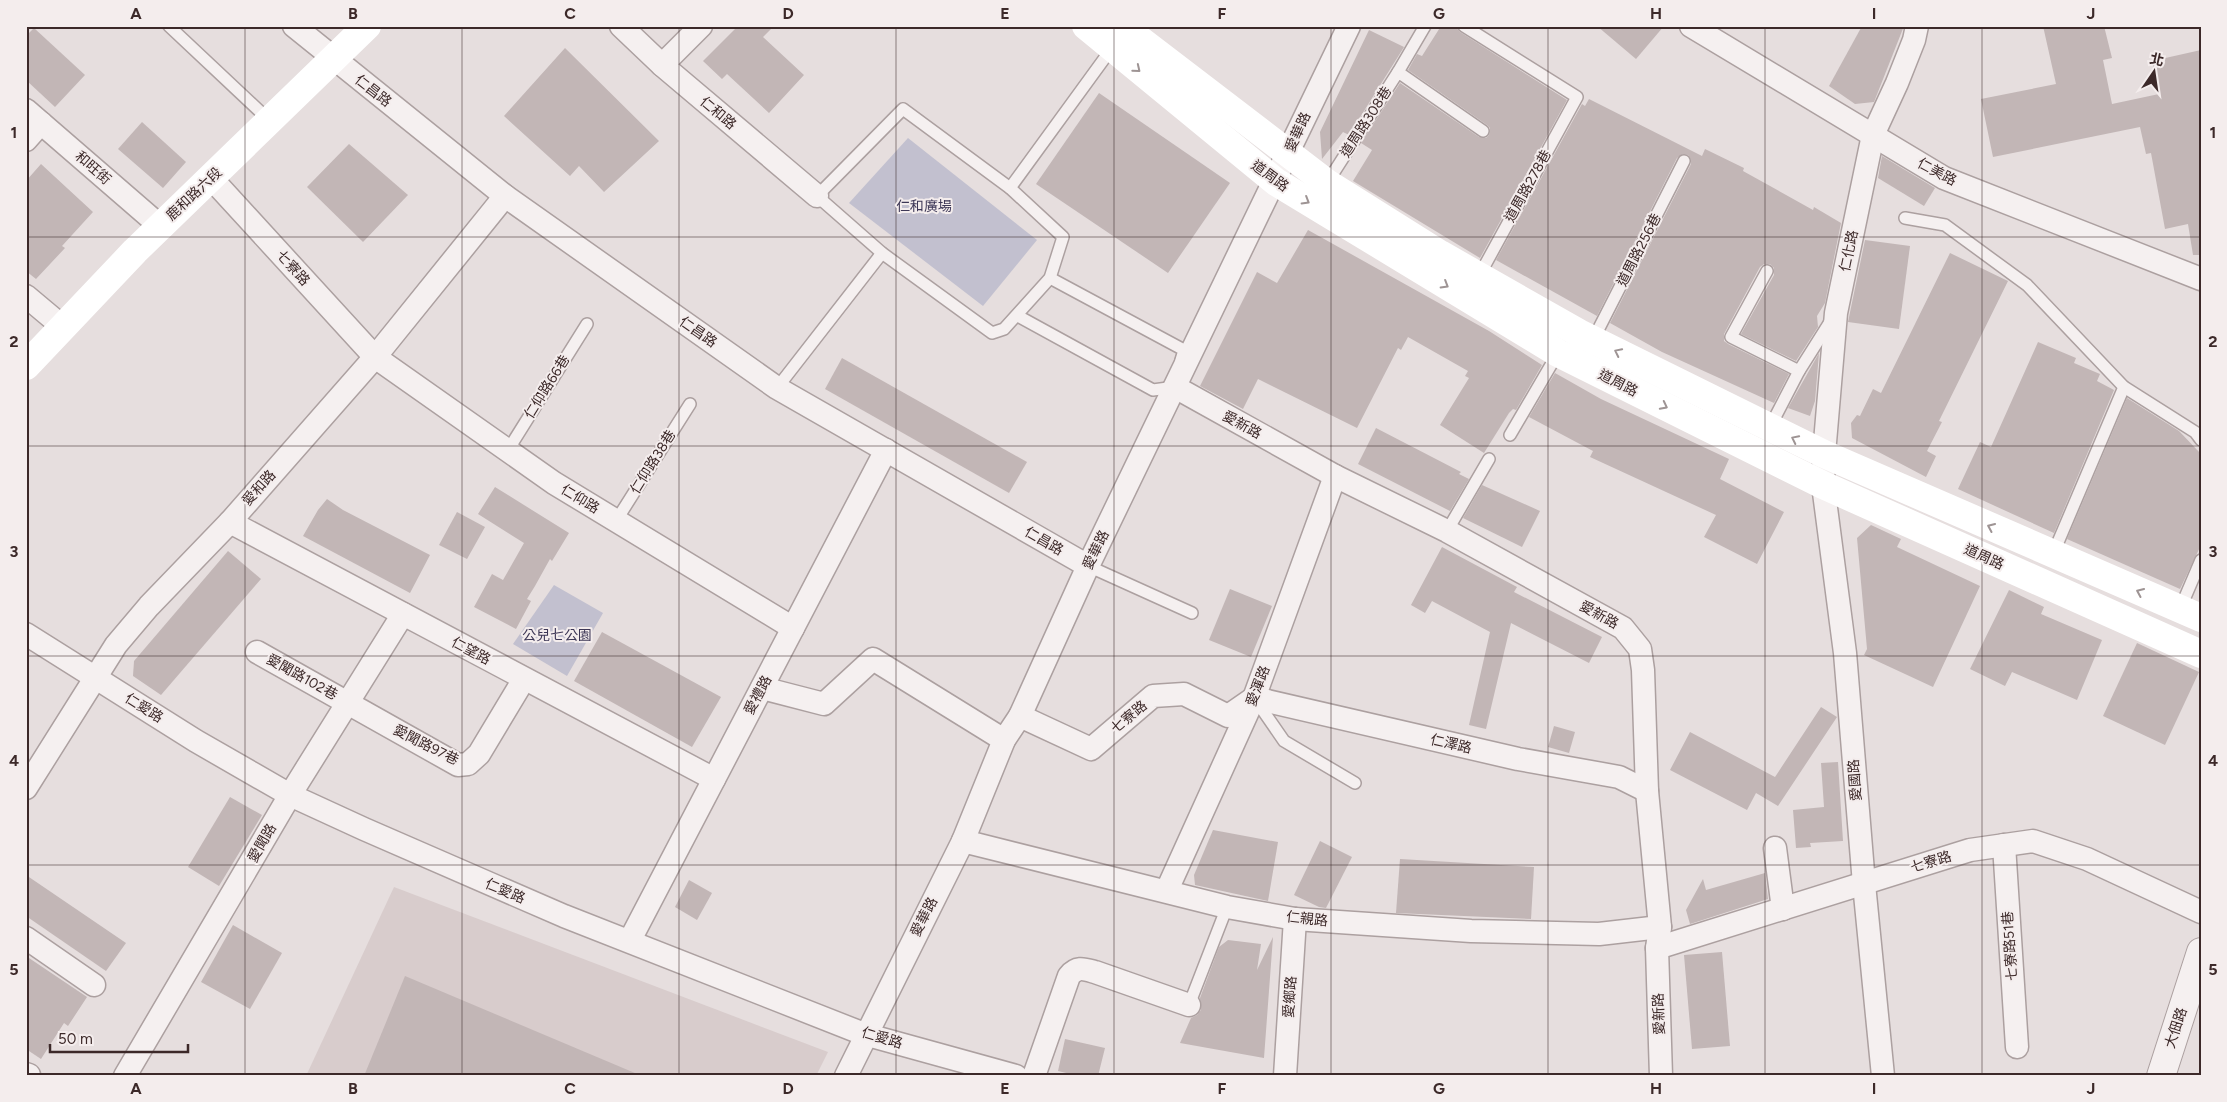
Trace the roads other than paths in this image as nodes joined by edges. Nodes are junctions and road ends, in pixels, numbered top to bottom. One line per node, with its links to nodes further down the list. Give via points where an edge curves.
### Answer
1 (169, 26): 17 (lane)
2 (294, 26): 13 (street, 仁昌路)
3 (366, 26): 13 (main road, 鹿和路六段)
4 (622, 26): 14 (street, 仁和路)
5 (701, 26): 14 (street)
6 (1086, 26): 12 (main road, 道周路)
7 (1349, 26): 21 (street, 愛華路)
8 (1425, 26): 15 (lane)
9 (1464, 26): 33 (lane, 道周路278巷, via 1577,97)
10 (1692, 26): 19 (street, 仁美路)
11 (1917, 26): 19 (street, 仁化路, via 1897,83)
12 (1117, 37): 21 (main road, 道周路); 24 (main road, 道周路, one-way to 24); 26 (lane)
13 (334, 60): 17 (main road, 鹿和路六段); 27 (street, 仁昌路)
14 (662, 65): 28 (street, 仁和路)
15 (1398, 72): 18 (lane, 道周路308巷); 25 (lane, 道周路308巷)
16 (34, 117): 20 (street); 30 (street, 和旺街)
17 (271, 121): 23 (main road, 鹿和路六段)
18 (1483, 131)
19 (1873, 135): 35 (street, 仁美路, via 1944,178); 37 (street, 仁化路)
20 (26, 140)
21 (1288, 154): 24 (street, 愛華路); 25 (main road, 道周路)
22 (1684, 161): 41 (lane, 道周路256巷)
23 (212, 179): 30 (main road, 鹿和路六段); 43 (street, 七寮路)
24 (1276, 182): 42 (main road, 道周路, one-way to 42); 48 (street, 愛華路)
25 (1327, 183): 33 (main road, 道周路)
26 (1010, 188): 28 (lane, via 903,109); 34 (lane, via 1063,237)
27 (505, 196): 43 (street, 愛和路); 47 (street, 仁昌路)
28 (817, 196): 31 (lane)
29 (1905, 218): 46 (lane, via 1946,225 2027,285)
30 (160, 226): 40 (main road, 鹿和路六段)
31 (882, 253): 38 (lane, via 992,333 1004,330); 47 (lane)
32 (1766, 270): 45 (lane, via 1731,337)
33 (1479, 276): 41 (main road, 道周路)
34 (1050, 278): 38 (lane); 48 (lane, via 1184,350)
35 (2201, 278)
36 (26, 296): 40 (street)
37 (1836, 312): 45 (lane); 55 (street, 仁化路)
38 (1018, 316): 48 (lane, via 1152,390)
39 (587, 324): 53 (lane, 仁仰路66巷)
40 (63, 327): 44 (main road, 鹿和路六段)
41 (1593, 340): 50 (main road, 道周路, one-way to 41)
42 (1558, 352): 51 (lane); 58 (main road, 道周路, one-way to 58)
43 (375, 358): 53 (street, 仁仰路); 60 (street, 愛和路)
44 (26, 366)
45 (1799, 371): 50 (lane)
46 (2124, 387): 52 (lane, via 2195,432); 62 (lane)
47 (777, 388): 54 (street, 仁昌路)
48 (1175, 388): 57 (street, 愛新路); 64 (street, 愛華路)
49 (690, 404): 59 (lane, 仁仰路38巷)
50 (1770, 427): 55 (main road, 道周路, one-way to 50)
51 (1510, 434)
52 (2201, 440)
53 (508, 450): 59 (street, 仁仰路, via 554,483)
54 (886, 450): 64 (street, 仁昌路); 68 (street, 愛禮路)
55 (1824, 454): 58 (street, 仁化路); 62 (main road, 道周路, one-way to 55)
56 (1489, 459): 61 (lane)
57 (1335, 476): 61 (street, 愛新路); 75 (street, 愛渾路)
58 (1823, 485): 71 (main road, 道周路); 87 (street, 愛國路, via 1846,653)
59 (616, 520): 68 (street, 仁仰路)
60 (230, 522): 66 (street, 仁望路); 72 (street, 愛和路, via 149,606 116,645)
61 (1447, 531): 82 (street, 愛新路, via 1623,628 1640,649)
62 (2053, 554): 67 (main road, 道周路, one-way to 62)
63 (2201, 560): 67 (lane)
64 (1088, 566): 65 (lane); 77 (street, 愛華路)
65 (1192, 613)
66 (403, 614): 73 (street, 仁望路); 76 (street, 愛聞路)
67 (2190, 614)
68 (793, 628): 74 (street, 愛禮路)
69 (26, 634): 72 (street, 仁愛路)
70 (258, 652): 76 (street, 愛聞路102巷)
71 (2201, 654)
72 (97, 678): 81 (street, 愛和路); 83 (street, 仁愛路)
73 (524, 679): 76 (street, 愛聞路97巷, via 479,754 468,764 458,765); 79 (street, 仁望路)
74 (762, 688): 78 (street, via 824,704 873,659); 79 (street, 愛禮路)
75 (1254, 698): 77 (street, 七寮路, via 1228,716 1184,694 1153,696 1090,749); 80 (lane, via 1284,741); 82 (street, 仁澤路, via 1518,759 1619,777); 88 (street, 愛渾路)
76 (346, 702): 83 (street, 愛聞路)
77 (1020, 716): 78 (street, 愛華路)
78 (1004, 740): 84 (street, 愛華路)
79 (714, 779): 95 (street, 愛禮路)
80 (1355, 783)
81 (26, 788)
82 (1647, 791): 94 (street, 愛新路)
83 (290, 795): 95 (street, 仁愛路, via 555,912); 101 (street, 愛聞路)
84 (962, 841): 88 (street, 仁親路); 99 (street, 愛華路)
85 (2004, 845): 87 (street, 七寮路, via 1970,850); 91 (street, 七寮路, via 2033,841 2087,860); 100 (street, 七寮路51巷)
86 (1775, 848): 90 (street)
87 (1864, 884): 90 (street, 七寮路); 107 (street, 愛國路)
88 (1167, 890): 89 (street, 仁親路)
89 (1226, 907): 92 (street, 仁親路); 98 (lane)
90 (1783, 909): 94 (street, 七寮路)
91 (2201, 912)
92 (1295, 919): 94 (street, 仁親路); 105 (street, 愛鄉路)
93 (26, 938): 97 (street)
94 (1658, 938): 106 (street, 愛新路)
95 (630, 940): 99 (street, 仁愛路)
96 (2201, 952): 108 (street, 大佃路)
97 (94, 985)
98 (1189, 1005): 104 (street, via 1082,968 1073,970)
99 (864, 1034): 102 (street, 愛華路); 103 (street, 仁愛路)
100 (2017, 1047)
101 (125, 1076)
102 (846, 1076)
103 (1016, 1076)
104 (1034, 1076)
105 (1285, 1076)
106 (1661, 1076)
107 (1883, 1076)
108 (2161, 1076)

